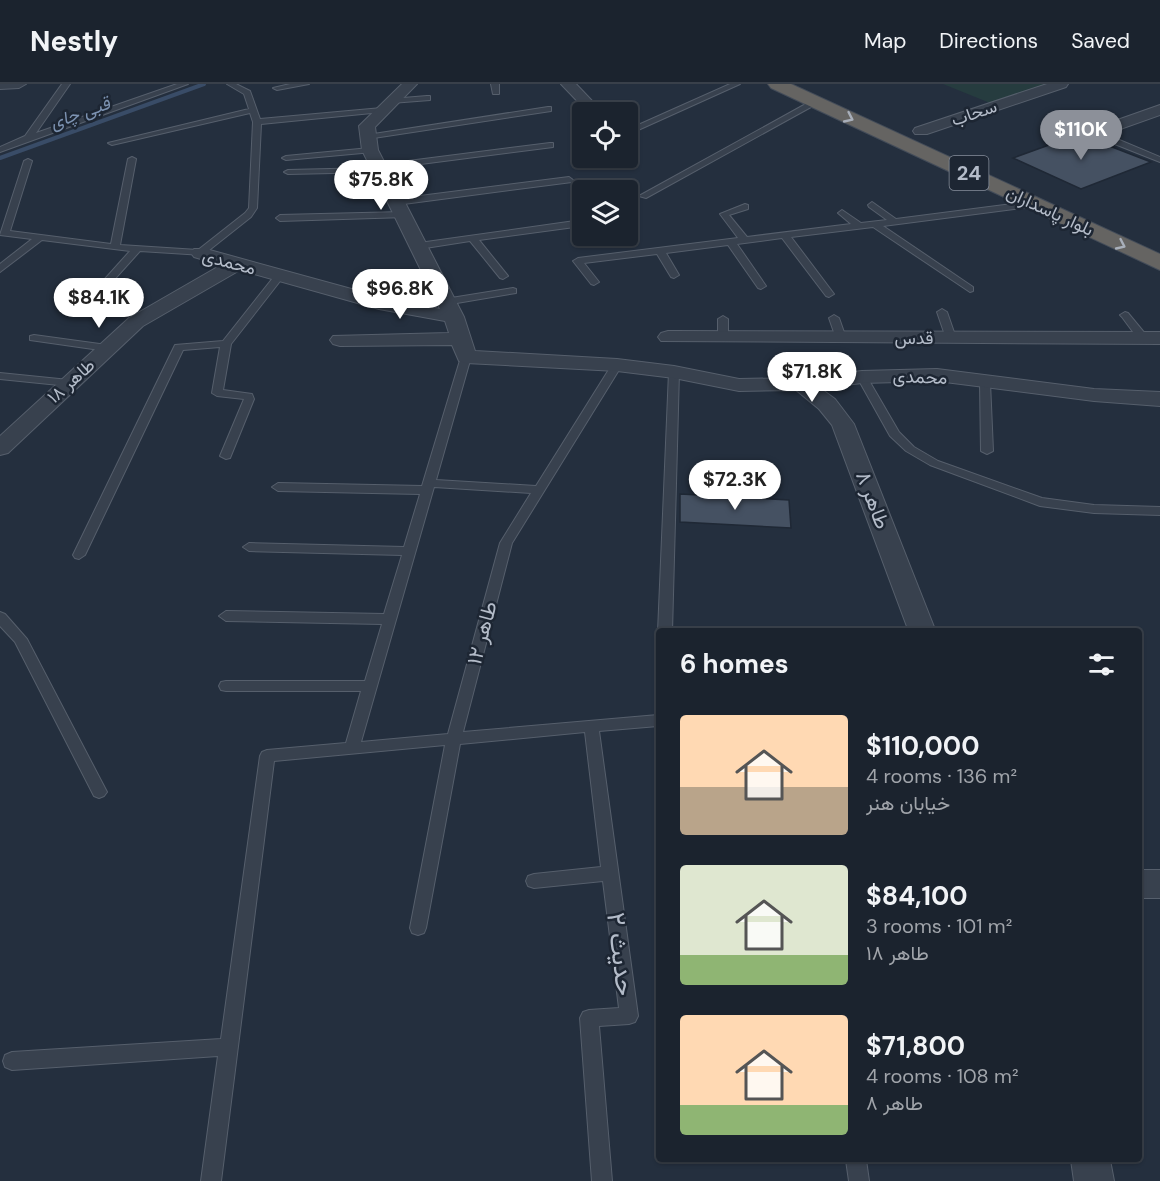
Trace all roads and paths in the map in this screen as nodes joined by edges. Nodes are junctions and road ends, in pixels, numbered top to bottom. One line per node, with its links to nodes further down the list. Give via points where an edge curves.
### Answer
1 (19, 84): 11 (street)
2 (66, 84): 25 (lane)
3 (184, 84): 12 (lane)
4 (231, 84): 19 (lane, via 247,93)
5 (306, 84): 13 (lane)
6 (410, 84): 17 (street)
7 (568, 84): 16 (street)
8 (736, 84): 22 (lane)
9 (777, 84): 14 (highway, بلوار پاسداران / 24)
10 (1061, 84): 23 (street, سحاب)
11 (0, 85)
12 (167, 87): 25 (lane)
13 (277, 88)
14 (818, 93): 23 (highway, بلوار پاسداران / 24); 37 (lane); 38 (highway, بلوار پاسداران / 24, one-way to 38)
15 (427, 98): 17 (lane)
16 (586, 102)
17 (387, 105): 21 (lane); 27 (street, via 367,126)
18 (548, 109): 27 (lane)
19 (253, 110): 21 (lane); 26 (lane)
20 (1160, 111): 24 (street)
21 (257, 122): 59 (lane, via 253,208)
22 (638, 128)
23 (921, 131): 40 (highway, بلوار پاسداران / 24)
24 (1095, 133): 32 (lane)
25 (28, 138): 29 (lane)
26 (112, 143)
27 (368, 143): 30 (lane); 34 (street)
28 (550, 145): 34 (lane)
29 (0, 150)
30 (286, 158)
31 (132, 159): 56 (lane)
32 (1160, 160)
33 (28, 161): 49 (lane)
34 (378, 169): 35 (lane); 42 (street)
35 (288, 172)
36 (569, 180): 42 (lane)
37 (643, 196)
38 (1035, 204): 45 (lane); 61 (highway, بلوار پاسداران / 24, one-way to 61)
39 (872, 206): 45 (lane)
40 (1084, 206)
41 (745, 207): 53 (lane, via 724,214)
42 (400, 209): 44 (lane); 55 (street)
43 (842, 213): 48 (lane)
44 (280, 218)
45 (895, 222): 47 (lane)
46 (572, 224): 51 (lane)
47 (875, 224): 48 (lane); 68 (lane)
48 (859, 226): 50 (lane)
49 (3, 232): 52 (lane, محمدی)
50 (785, 236): 53 (lane); 70 (lane)
51 (472, 238): 55 (lane); 65 (lane)
52 (39, 239): 56 (lane, محمدی); 62 (lane)
53 (745, 241): 54 (lane)
54 (731, 242): 58 (lane); 67 (lane)
55 (418, 246): 72 (street)
56 (115, 248): 57 (lane, محمدی)
57 (137, 249): 59 (lane, محمدی); 71 (lane)
58 (660, 251): 63 (lane); 66 (lane, via 578,261)
59 (200, 253): 60 (street, محمدی)
60 (238, 263): 64 (street, محمدی); 83 (street, طاهر ۱۸, via 136,322)
61 (1160, 263)
62 (0, 269)
63 (674, 275)
64 (279, 276): 72 (street, محمدی, via 386,305); 82 (lane)
65 (503, 276)
66 (594, 282)
67 (761, 286)
68 (970, 289)
69 (513, 291): 72 (lane)
70 (829, 294)
71 (82, 310)
72 (450, 310): 84 (street)
73 (942, 312): 79 (lane)
74 (1125, 315): 80 (lane)
75 (834, 318): 78 (lane)
76 (668, 337): 78 (street, قدس, via 723,328)
77 (34, 338): 83 (lane)
78 (841, 338): 79 (street, قدس)
79 (951, 338): 80 (street, قدس)
80 (1152, 338)
81 (340, 340): 84 (street, محمدی)
82 (226, 344): 95 (lane, via 217,393 243,394 249,399); 102 (lane, via 179,347)
83 (107, 348): 90 (street, طاهر ۱۸)
84 (463, 348): 85 (street, محمدی); 97 (lane)
85 (617, 365): 86 (street, محمدی); 98 (lane, طاهر ۱۲)
86 (674, 372): 91 (street, محمدی, via 739,385); 106 (lane)
87 (0, 375): 90 (lane)
88 (862, 377): 89 (street, محمدی, via 937,375); 91 (street, محمدی); 99 (lane, via 894,434 934,463 1040,502)
89 (985, 382): 92 (street, محمدی); 94 (lane)
90 (69, 383): 93 (street, طاهر ۱۸)
91 (801, 384): 107 (street, طاهر ۸, via 827,404 843,424)
92 (1160, 399)
93 (3, 440)
94 (987, 451)
95 (226, 456)
96 (278, 487): 97 (lane)
97 (427, 487): 98 (lane); 101 (lane)
98 (539, 490): 112 (lane, طاهر ۱۲, via 506,543)
99 (1160, 511)
100 (249, 547): 101 (lane)
101 (409, 551): 105 (lane)
102 (79, 555)
103 (226, 616): 105 (lane)
104 (0, 617): 114 (lane, via 20,639)
105 (390, 619): 109 (lane)
106 (665, 628)
107 (921, 628)
108 (226, 686): 109 (lane)
109 (370, 686): 113 (lane)
110 (656, 720): 111 (lane)
111 (591, 726): 112 (lane); 115 (lane, حدیث ۲)
112 (454, 739): 113 (lane); 119 (lane, طاهر ۱۲)
113 (352, 748): 120 (lane, via 267,756)
114 (99, 792)
115 (610, 873): 116 (lane); 125 (lane, حدیث ۲, via 629,1016 589,1018)
116 (534, 881)
117 (1142, 884): 118 (street)
118 (1160, 884)
119 (418, 928)
120 (229, 1047): 121 (lane); 124 (lane)
121 (12, 1061)
122 (856, 1162): 126 (lane)
123 (1091, 1162): 127 (street)
124 (211, 1181)
125 (602, 1181)
126 (859, 1181)
127 (1094, 1181)

